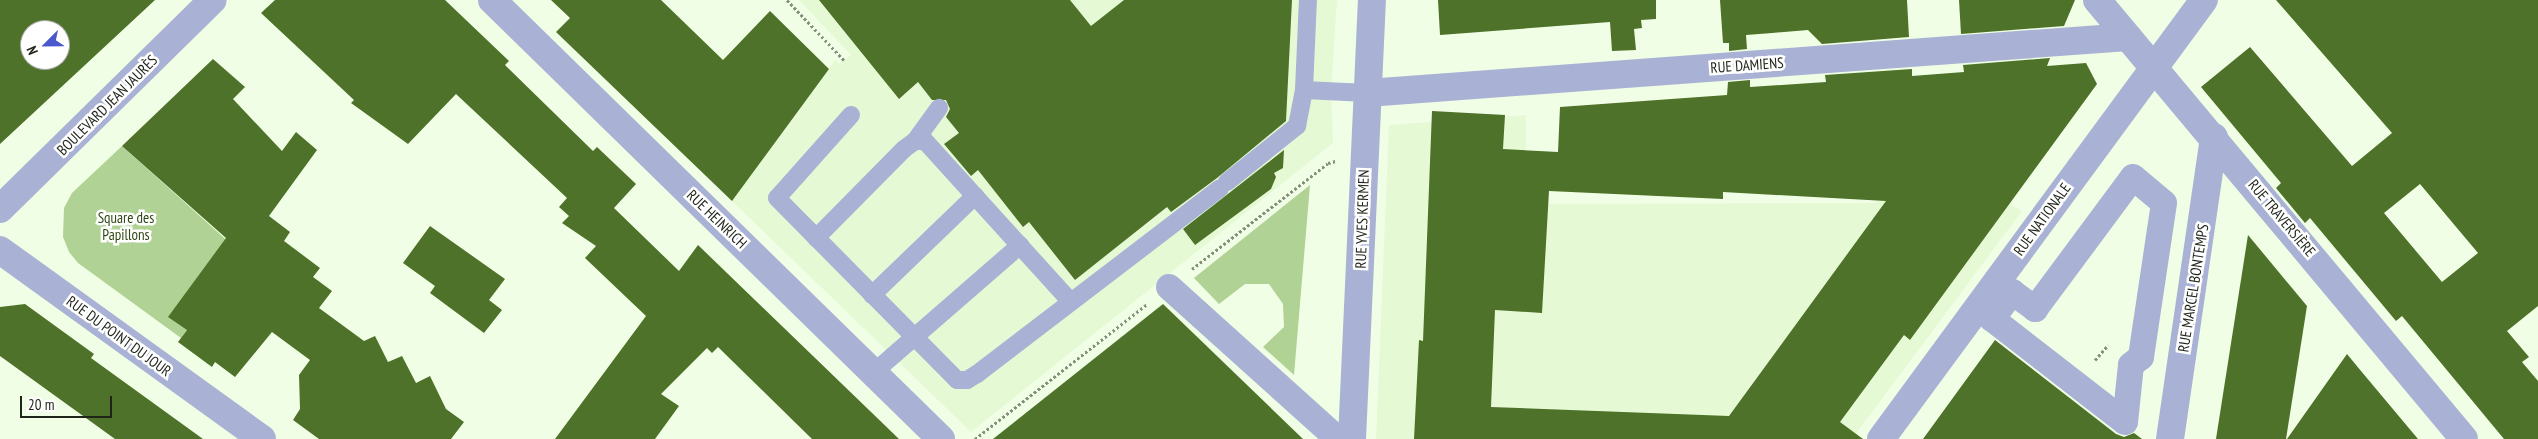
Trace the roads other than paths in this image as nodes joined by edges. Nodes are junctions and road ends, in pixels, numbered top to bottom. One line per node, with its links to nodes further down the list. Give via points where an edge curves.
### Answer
1 (213, 0): 16 (street, BOULEVARD JEAN JAURÈS)
2 (492, 0): 25 (street, RUE HEINRICH)
3 (1308, 0): 9 (lane)
4 (1372, 0): 10 (street, RUE YVES KERMEN)
5 (2097, 0): 7 (street, RUE TRAVERSIÈRE)
6 (2204, 0): 8 (street, RUE NATIONALE)
7 (2128, 37): 8 (street, RUE TRAVERSIÈRE); 10 (street, RUE DAMIENS)
8 (2154, 67): 13 (street, RUE TRAVERSIÈRE); 30 (street, RUE NATIONALE)
9 (1304, 90): 10 (lane); 22 (lane, via 1297,126)
10 (1367, 93): 29 (street, RUE YVES KERMEN)
11 (938, 108): 14 (lane)
12 (851, 115): 17 (lane, via 777,198)
13 (2214, 136): 31 (street, RUE MARCEL BONTEMPS); 32 (street, RUE TRAVERSIÈRE)
14 (915, 141): 15 (lane, via 925,141); 17 (lane)
15 (975, 196): 18 (lane); 21 (lane)
16 (0, 209)
17 (816, 238): 21 (lane)
18 (1020, 245): 22 (lane); 24 (lane)
19 (0, 250): 26 (street, RUE DU POINT DU JOUR)
20 (1169, 287): 28 (street)
21 (872, 295): 24 (lane)
22 (1071, 302): 24 (lane, via 967,380 957,380)
23 (1992, 319): 23 (street, via 2125,422 2132,365 2141,357 2164,203 2133,177 2035,309 2012,292)
24 (913, 337): 25 (lane)
25 (873, 373): 27 (street, RUE HEINRICH)
26 (262, 439)
27 (941, 439)
28 (1338, 439)
29 (1352, 439)
30 (1881, 439)
31 (2170, 439)
32 (2464, 439)

